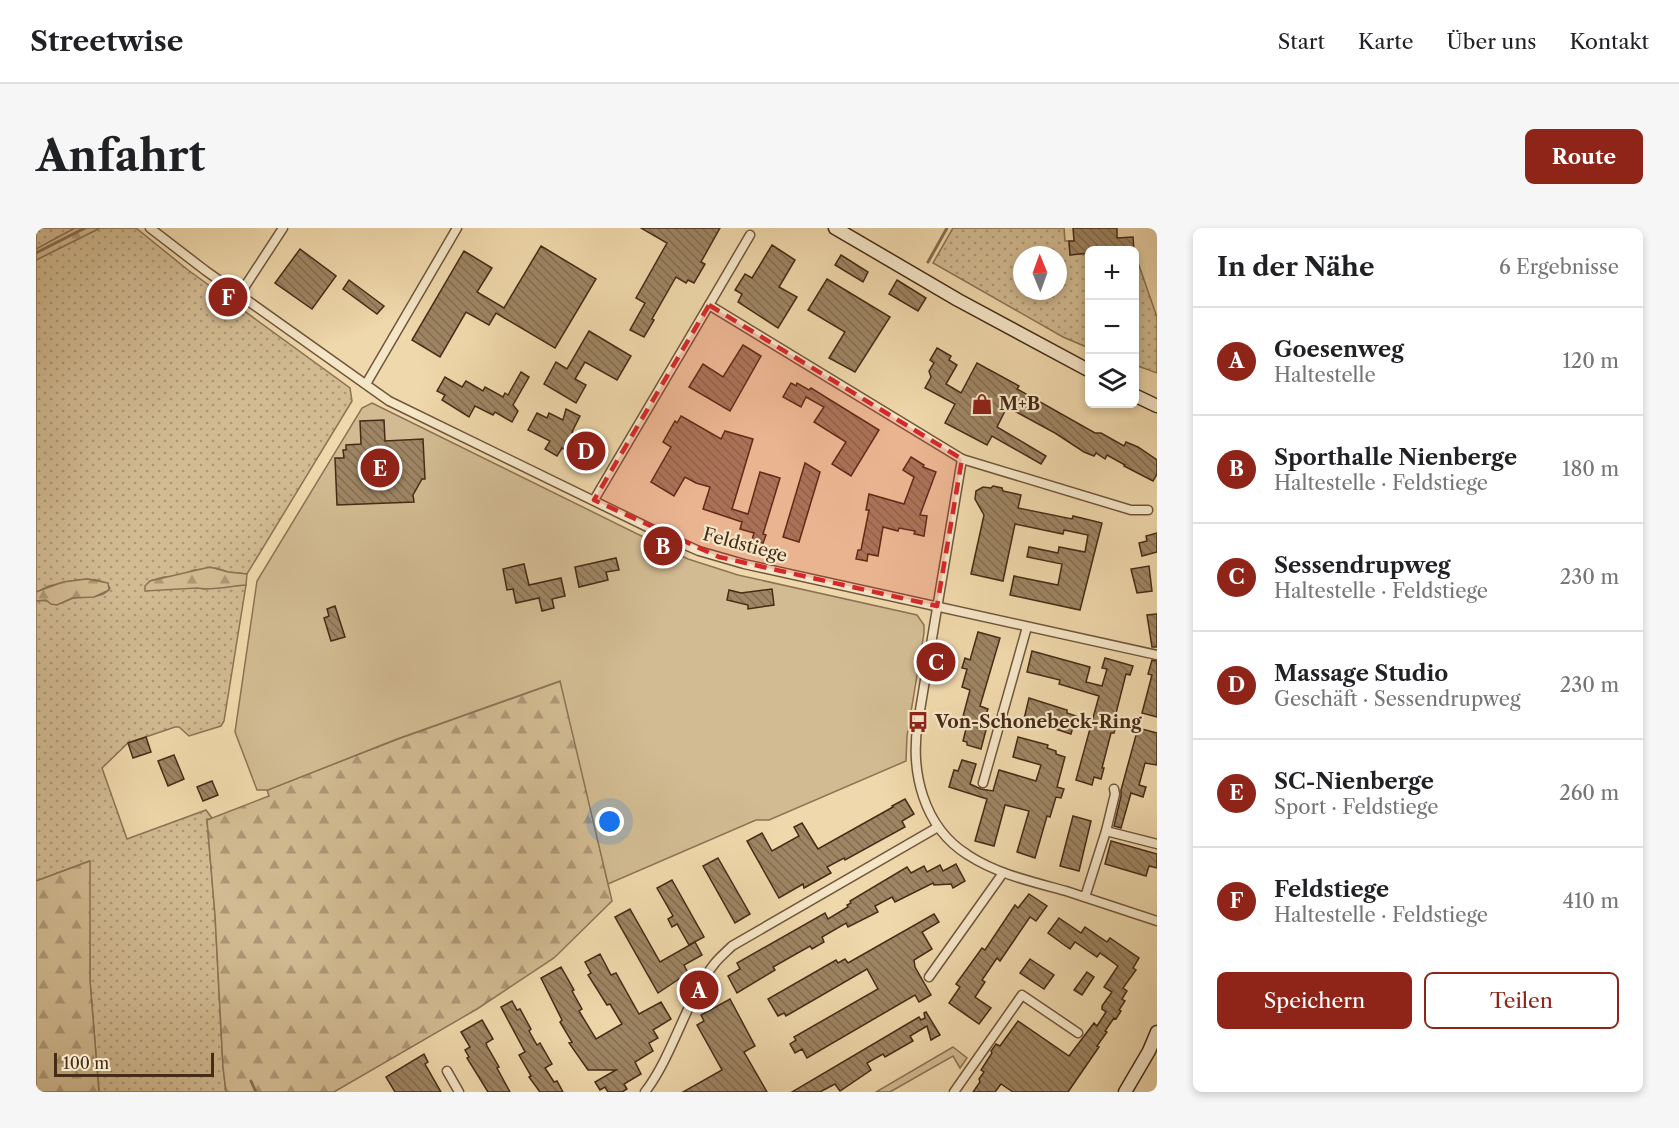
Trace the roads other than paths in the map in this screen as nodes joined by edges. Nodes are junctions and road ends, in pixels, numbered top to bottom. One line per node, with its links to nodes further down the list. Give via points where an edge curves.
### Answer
1 (150, 228): 6 (street, Feldstiege)
2 (283, 228): 6 (street)
3 (457, 228): 9 (street)
4 (835, 228): 8 (main road)
5 (750, 234): 7 (street)
6 (240, 294): 9 (street, Feldstiege)
7 (709, 305): 12 (street); 13 (street)
8 (1085, 369)
9 (366, 384): 13 (street, Feldstiege, via 389,401)
10 (1139, 397): 11 (main road)
11 (1157, 406)
12 (962, 459): 14 (street, via 1131,510); 15 (street)
13 (594, 500): 15 (street, Feldstiege, via 674,540 719,557)
14 (1148, 510)
15 (937, 606): 16 (street, Feldstiege); 20 (street, via 915,759 918,783)
16 (1027, 627): 17 (street, Feldstiege); 18 (street)
17 (1157, 654)
18 (983, 783)
19 (1114, 789): 21 (street)
20 (938, 827): 23 (street, via 968,855); 31 (street, via 732,946 714,964 656,1078)
21 (1106, 831): 22 (street); 24 (street)
22 (1157, 844)
23 (1003, 873): 24 (street); 26 (street)
24 (1085, 897): 25 (street)
25 (1157, 921)
26 (929, 977)
27 (1157, 1032): 33 (main road)
28 (1078, 1033): 32 (street, via 1022,995)
29 (447, 1071): 30 (street)
30 (459, 1092)
31 (645, 1092)
32 (954, 1092)
33 (1125, 1092)

